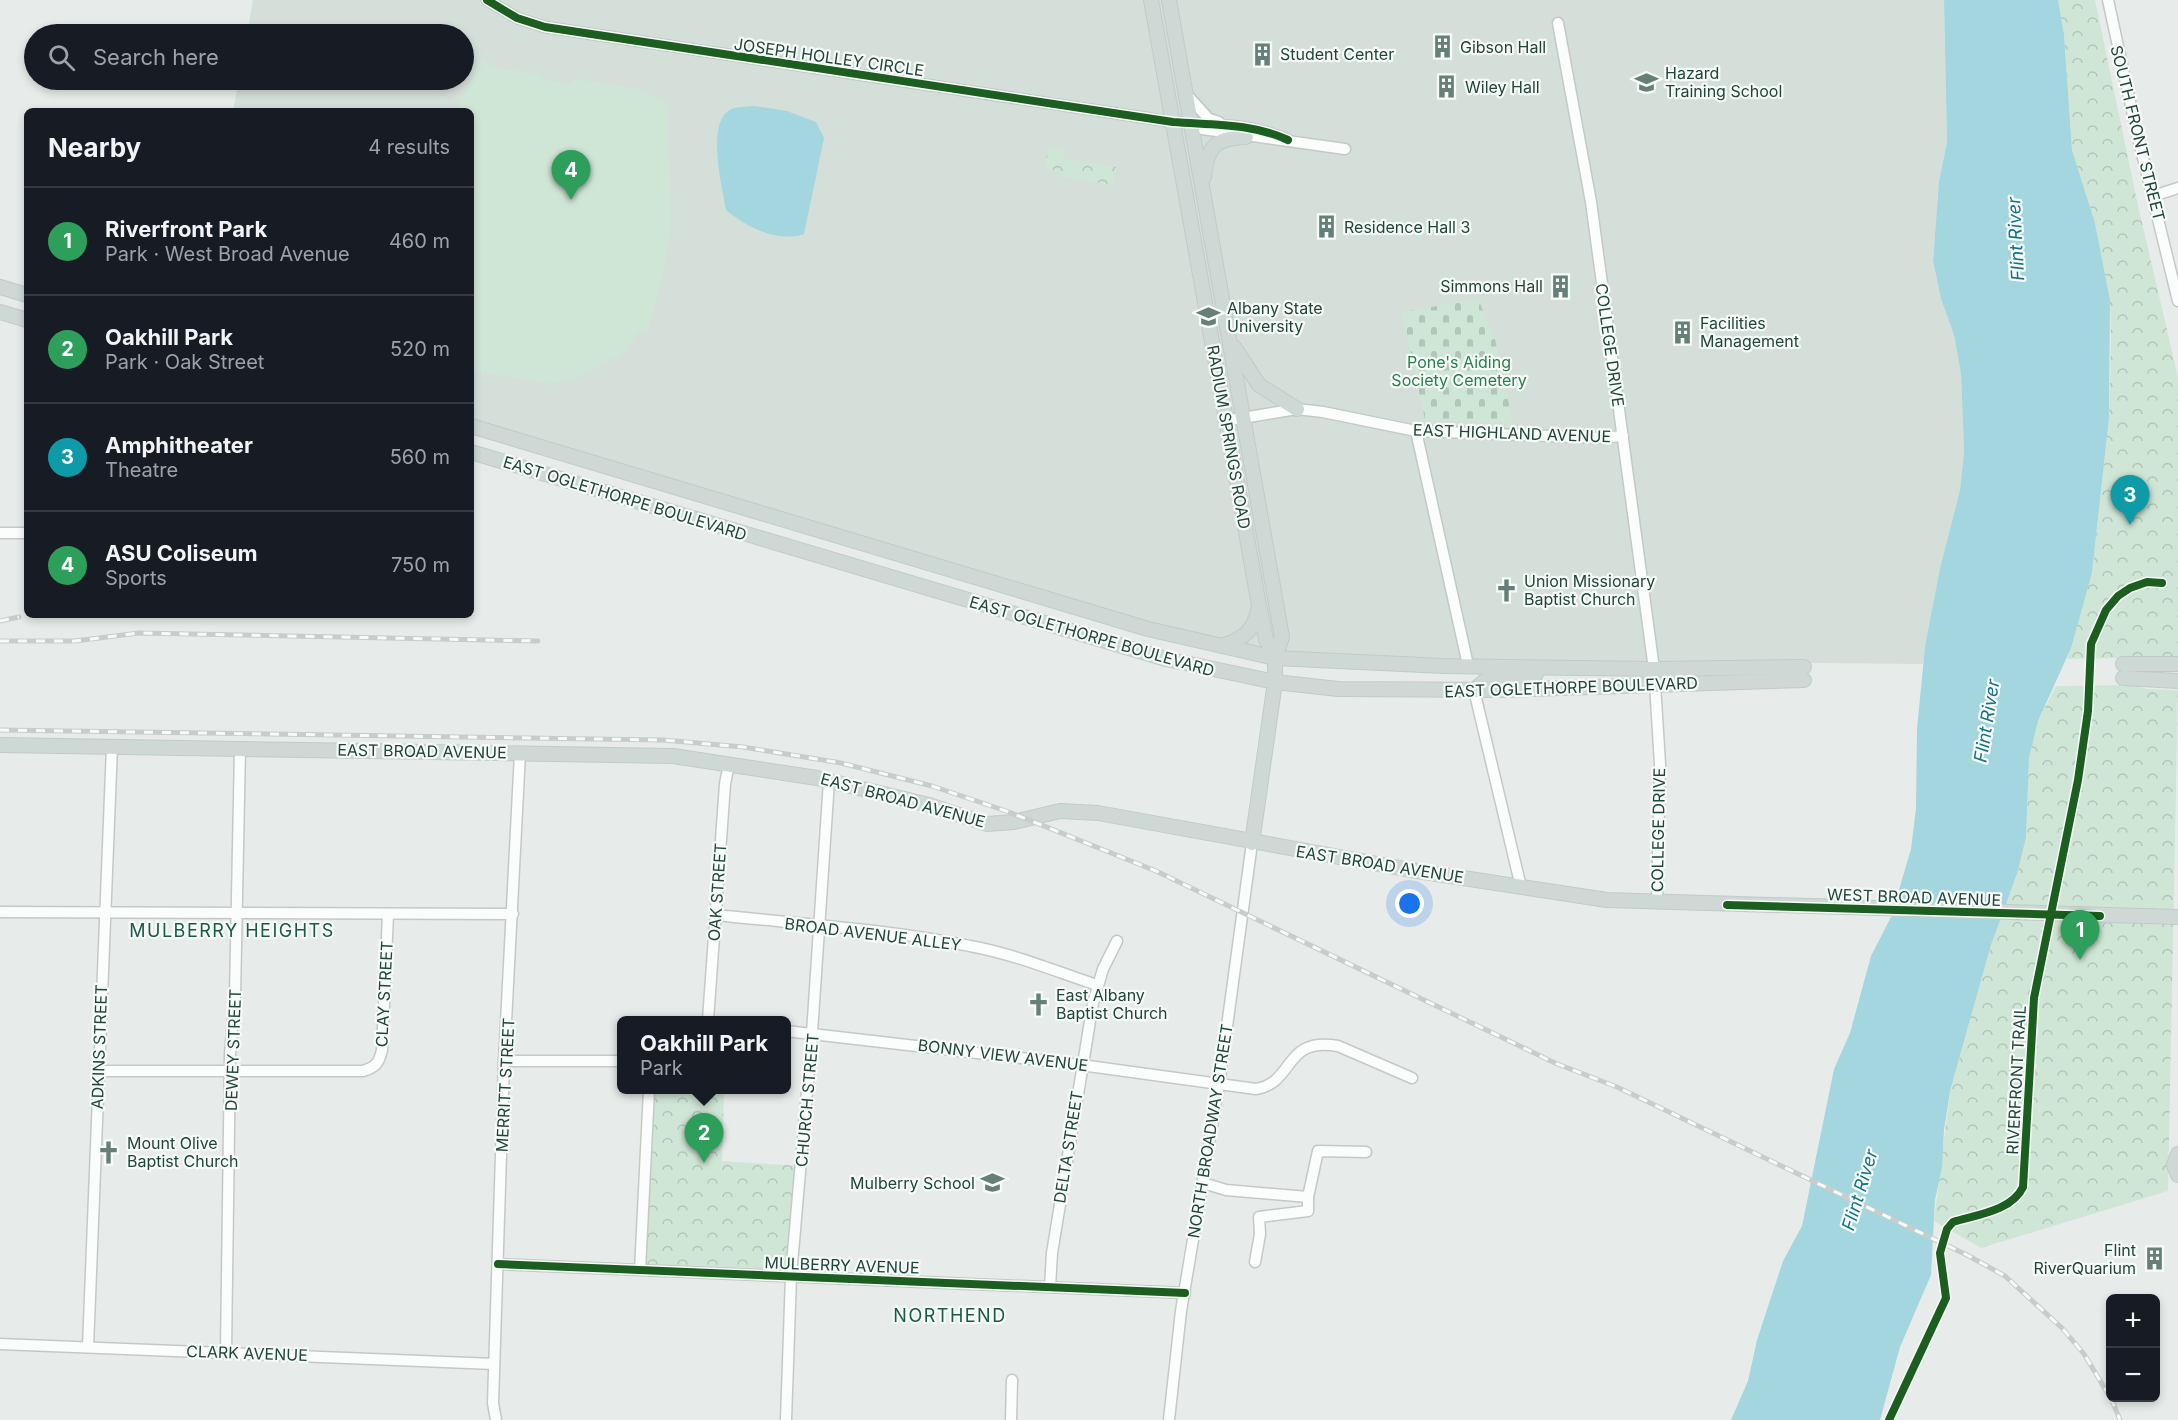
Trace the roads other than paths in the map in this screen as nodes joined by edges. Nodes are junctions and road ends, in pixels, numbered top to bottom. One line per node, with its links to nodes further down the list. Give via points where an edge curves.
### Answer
1 (487, 0): 7 (street, JOSEPH HOLLEY CIRCLE, via 517,18 545,27)
2 (1151, 0): 7 (main road, RADIUM SPRINGS ROAD)
3 (1169, 0): 6 (main road, RADIUM SPRINGS ROAD)
4 (2108, 0): 15 (street, SOUTH FRONT STREET)
5 (1558, 23): 27 (street, COLLEGE DRIVE, via 1591,202)
6 (1185, 92): 8 (street, via 1209,118); 9 (main road, RADIUM SPRINGS ROAD)
7 (1173, 122): 9 (street, JOSEPH HOLLEY CIRCLE); 24 (main road, RADIUM SPRINGS ROAD)
8 (1228, 124): 9 (street); 11 (street, via 1262,129)
9 (1190, 125): 10 (street); 13 (main road, RADIUM SPRINGS ROAD)
10 (1246, 137): 11 (street); 13 (main road, via 1225,138 1215,145 1205,167)
11 (1288, 140): 12 (street)
12 (1345, 149)
13 (1202, 188): 21 (main road, RADIUM SPRINGS ROAD)
14 (2178, 188): 15 (street)
15 (2153, 196): 18 (street, SOUTH FRONT STREET)
16 (0, 287): 17 (main road)
17 (24, 294)
18 (2178, 301)
19 (0, 312): 20 (main road)
20 (24, 319)
21 (1231, 343): 22 (main road, via 1259,385); 23 (main road, RADIUM SPRINGS ROAD)
22 (1297, 410): 23 (street, EAST HIGHLAND AVENUE); 26 (street, EAST HIGHLAND AVENUE, via 1323,411)
23 (1243, 417): 24 (street, EAST HIGHLAND AVENUE); 33 (main road, RADIUM SPRINGS ROAD, via 1282,637)
24 (1224, 421): 31 (main road, RADIUM SPRINGS ROAD)
25 (474, 427): 32 (main road, EAST OGLETHORPE BOULEVARD, via 884,551)
26 (1416, 431): 27 (street, EAST HIGHLAND AVENUE); 35 (street)
27 (1623, 436): 37 (street, COLLEGE DRIVE)
28 (474, 453): 39 (main road, EAST OGLETHORPE BOULEVARD, via 1166,659)
29 (0, 533): 30 (street)
30 (24, 533)
31 (1259, 605): 32 (main road, via 1257,618 1247,634); 33 (main road, RADIUM SPRINGS ROAD, via 1266,639)
32 (1219, 646): 33 (main road, EAST OGLETHORPE BOULEVARD)
33 (1275, 658): 35 (main road, EAST OGLETHORPE BOULEVARD); 39 (main road, RADIUM SPRINGS ROAD)
34 (2178, 663): 38 (main road, via 2123,671)
35 (1468, 665): 36 (main road, EAST OGLETHORPE BOULEVARD)
36 (1598, 667): 37 (main road, EAST OGLETHORPE BOULEVARD); 41 (main road, via 1488,678)
37 (1654, 669): 40 (main road, EAST OGLETHORPE BOULEVARD, via 1804,673)
38 (2178, 681)
39 (1275, 682): 41 (main road, EAST OGLETHORPE BOULEVARD, via 1338,689); 48 (main road, RADIUM SPRINGS ROAD)
40 (1655, 684): 41 (main road, EAST OGLETHORPE BOULEVARD); 50 (street, COLLEGE DRIVE, via 1660,764)
41 (1474, 690): 49 (street)
42 (0, 745): 43 (main road, EAST BROAD AVENUE)
43 (112, 746): 44 (main road, EAST BROAD AVENUE); 54 (street, ADKINS STREET)
44 (240, 748): 45 (main road, EAST BROAD AVENUE); 52 (street, DEWEY STREET)
45 (520, 753): 46 (main road, EAST BROAD AVENUE, via 673,756); 56 (street, MERRITT STREET)
46 (729, 764): 47 (main road, EAST BROAD AVENUE); 57 (street, OAK STREET)
47 (829, 781): 48 (main road, EAST BROAD AVENUE, via 929,805 987,824 1081,811); 59 (street, CHURCH STREET)
48 (1252, 843): 49 (main road, EAST BROAD AVENUE); 71 (street, NORTH BROADWAY STREET)
49 (1521, 887): 50 (main road, EAST BROAD AVENUE, via 1566,896)
50 (1656, 903): 51 (main road, EAST BROAD AVENUE)
51 (1727, 905): 58 (main road, WEST BROAD AVENUE)
52 (236, 911): 54 (street); 55 (street); 69 (street, DEWEY STREET)
53 (0, 912): 54 (street)
54 (104, 912): 68 (street, ADKINS STREET)
55 (388, 914): 56 (street); 69 (street, CLAY STREET, via 380,1061 371,1069)
56 (513, 914): 65 (street, MERRITT STREET)
57 (716, 915): 59 (street, BROAD AVENUE ALLEY); 62 (street, OAK STREET)
58 (2176, 918)
59 (819, 926): 61 (street, BROAD AVENUE ALLEY, via 972,946); 64 (street, CHURCH STREET)
60 (1117, 941): 61 (street, DELTA STREET)
61 (1097, 985): 67 (street, DELTA STREET)
62 (708, 1016)
63 (791, 1031): 64 (street, BONNY VIEW AVENUE)
64 (813, 1033): 67 (street, BONNY VIEW AVENUE); 81 (street, CHURCH STREET)
65 (504, 1061): 66 (street); 79 (street, MERRITT STREET)
66 (617, 1061)
67 (1081, 1065): 71 (street, BONNY VIEW AVENUE); 82 (street, DELTA STREET)
68 (98, 1071): 69 (street); 85 (street, ADKINS STREET)
69 (230, 1072): 86 (street, DEWEY STREET)
70 (1412, 1078): 71 (street, BONNY VIEW AVENUE, via 1326,1044 1304,1048 1274,1084 1266,1088)
71 (1219, 1085): 76 (street, NORTH BROADWAY STREET)
72 (649, 1094): 80 (street)
73 (1366, 1152): 77 (street, via 1318,1150)
74 (2178, 1154): 75 (main road, via 2174,1165)
75 (2178, 1175)
76 (1203, 1183): 77 (street, via 1226,1190); 83 (street, NORTH BROADWAY STREET)
77 (1308, 1197): 78 (street, via 1308,1211 1259,1217)
78 (1255, 1262)
79 (498, 1264): 80 (street, MULBERRY AVENUE); 87 (street, MERRITT STREET)
80 (640, 1270): 81 (street, MULBERRY AVENUE)
81 (791, 1276): 82 (street, MULBERRY AVENUE); 90 (street, CHURCH STREET)
82 (1050, 1287): 83 (street, MULBERRY AVENUE)
83 (1185, 1293): 92 (street, NORTH BROADWAY STREET)
84 (0, 1344): 85 (street, CLARK AVENUE)
85 (88, 1347): 86 (street, CLARK AVENUE)
86 (226, 1352): 87 (street, CLARK AVENUE)
87 (494, 1365): 89 (street, MERRITT STREET)
88 (1012, 1380): 91 (street)
89 (495, 1419)
90 (786, 1420)
91 (1011, 1420)
92 (1169, 1420)

